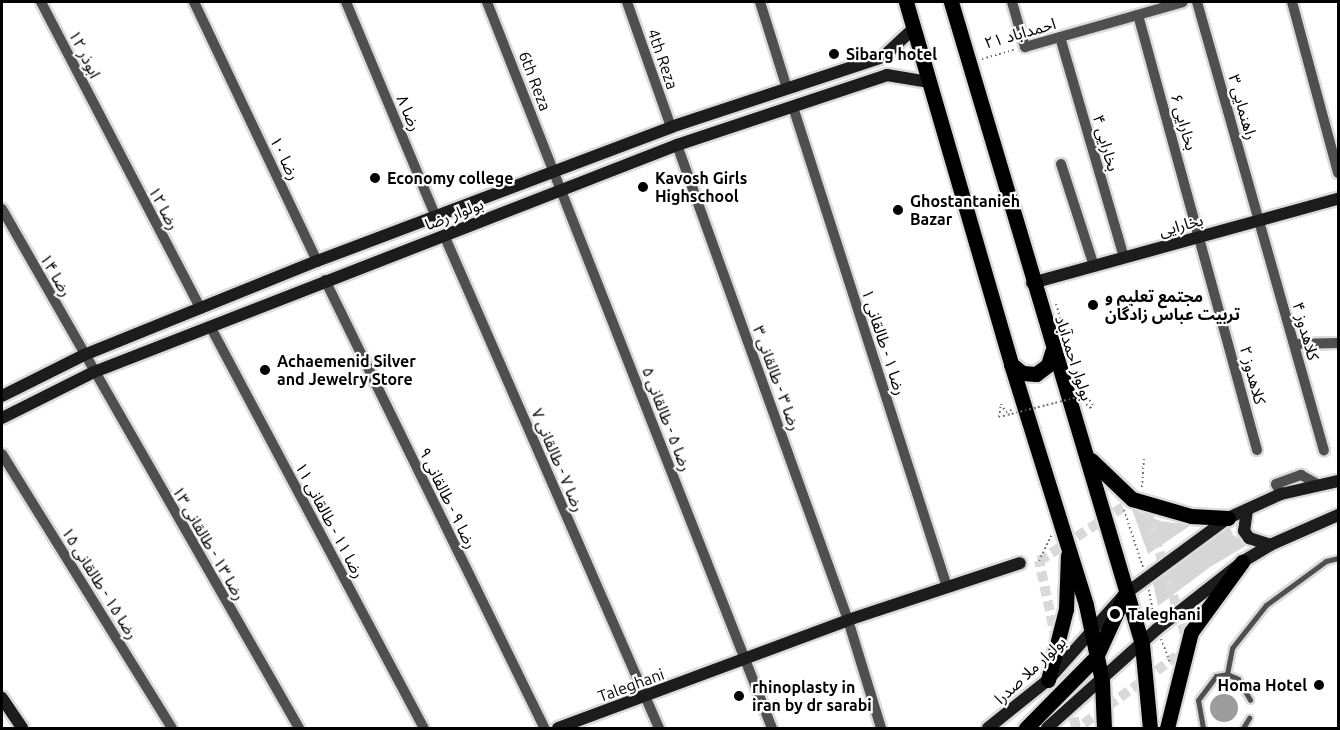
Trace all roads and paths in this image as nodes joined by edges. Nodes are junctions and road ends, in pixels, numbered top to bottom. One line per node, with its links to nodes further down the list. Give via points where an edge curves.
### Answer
1 (41, 2): 23 (street, ابوذر ۱۲)
2 (194, 2): 37 (street, رضا ۱۰)
3 (346, 2): 32 (street, رضا ۸)
4 (488, 2): 27 (street, 6th Reza)
5 (627, 2): 24 (street, 4th Reza)
6 (760, 2): 21 (street)
7 (906, 2): 14 (main road)
8 (951, 2): 18 (main road, بولوار احمدآباد)
9 (1012, 2): 16 (street)
10 (1183, 2): 13 (street, احمداباد ۲۱)
11 (1197, 2): 33 (street, راهنمایی ۳)
12 (1292, 2): 28 (street)
13 (1138, 15): 15 (street, احمداباد ۲۱); 35 (street, بخارایی ۶)
14 (914, 28): 17 (street, بولوار رضا); 20 (main road)
15 (1060, 37): 16 (street, احمداباد ۲۱); 36 (street, بخارایی ۴)
16 (1025, 47): 18 (path, احمداباد ۲۱)
17 (883, 57): 19 (street, via 892,67); 21 (street, بولوار رضا)
18 (969, 63): 40 (main road, بولوار احمدآباد)
19 (887, 75): 20 (street, بولوار رضا); 22 (street, بولوار رضا)
20 (929, 82): 47 (main road)
21 (787, 88): 24 (street, بولوار رضا)
22 (793, 107): 25 (street, بولوار رضا); 70 (street, رضا ۱ - طالقانی ۱)
23 (102, 121): 41 (street, رضا ۱۲)
24 (670, 127): 27 (street, بولوار رضا)
25 (677, 145): 29 (street, بولوار رضا); 72 (street, رضا ۳ - طالقانی ۳)
26 (1061, 164): 38 (street)
27 (554, 172): 29 (street, 6th Reza); 32 (street, بولوار رضا)
28 (1338, 173)
29 (561, 191): 34 (street, بولوار رضا); 76 (street, رضا ۵ - طالقانی ۵)
30 (1338, 199): 33 (street, بخارایی)
31 (2, 209): 46 (street, رضا ۱۴)
32 (436, 217): 37 (street, بولوار رضا)
33 (1260, 221): 35 (street, بخارایی); 44 (street, کلاهدوز ۴)
34 (444, 235): 39 (street, بولوار رضا); 81 (street, رضا ۷ - طالقانی ۷)
35 (1201, 237): 36 (street, بخارایی); 53 (street, کلاهدوز ۲)
36 (1124, 258): 38 (street, بخارایی)
37 (317, 261): 39 (street); 41 (street, بولوار رضا)
38 (1094, 266): 40 (street, بخارایی)
39 (325, 280): 42 (street, بولوار رضا); 89 (street, رضا ۹ - طالقانی ۹)
40 (1032, 283): 45 (main road, بولوار احمدآباد)
41 (201, 309): 46 (street, بولوار رضا)
42 (210, 326): 48 (street, بولوار رضا); 88 (street, رضا ۱۱ - طالقانی ۱۱)
43 (1338, 343): 44 (street)
44 (1294, 344): 54 (street, کلاهدوز ۴)
45 (1052, 352): 47 (main road, via 1048,365 1036,374 1022,373); 56 (main road, بولوار احمدآباد)
46 (84, 354): 48 (street, رضا ۱۴); 49 (street, بولوار رضا)
47 (1011, 364): 64 (main road)
48 (94, 372): 52 (street, بولوار رضا); 87 (street, رضا ۱۳ - طالقانی ۱۳)
49 (2, 396)
50 (1085, 400): 51 (path, bridge, via 1090,408 1093,405 1086,395 999,417 1001,404)
51 (1006, 412)
52 (2, 418)
53 (1257, 450)
54 (1324, 450)
55 (2, 454): 86 (street, رضا ۱۵ - طالقانی ۱۵)
56 (1088, 457): 62 (main road, via 1132,499 1191,516); 71 (main road, بولوار احمدآباد)
57 (1144, 457): 59 (path)
58 (1338, 481): 60 (street, بولوار ملا صدرا, via 1281,494)
59 (1142, 495)
60 (1247, 510): 62 (street, بولوار ملا صدرا); 65 (street, via 1244,531 1249,538)
61 (1338, 515): 65 (street)
62 (1228, 518): 71 (street, بولوار ملا صدرا)
63 (1047, 538): 67 (path)
64 (1068, 543): 73 (main road); 78 (main road, via 1066,609)
65 (1270, 545): 68 (street)
66 (1338, 558): 77 (lane, via 1326,561 1266,606 1232,648)
67 (1039, 561)
68 (1242, 562): 74 (street); 98 (main road, via 1191,632)
69 (1020, 563): 70 (street, Taleghani)
70 (947, 587): 72 (street, Taleghani)
71 (1125, 594): 73 (street, بولوار ملا صدرا); 74 (main road, بولوار احمدآباد); 75 (main road)
72 (848, 620): 76 (street, Taleghani); 93 (street, رضا ۳ - طالقانی ۳)
73 (1093, 633): 75 (main road); 78 (street, بولوار ملا صدرا)
74 (1142, 644): 79 (street); 97 (main road, بولوار احمدآباد)
75 (1096, 657): 79 (main road); 94 (main road)
76 (745, 659): 81 (street, Taleghani); 92 (street, رضا ۵ - طالقانی ۵)
77 (1227, 674): 82 (lane, via 1238,679); 99 (lane, via 1216,676 1201,691 1197,710)
78 (1048, 680): 84 (street, بولوار ملا صدرا)
79 (1102, 681): 95 (street); 96 (main road)
80 (2, 698): 85 (street)
81 (645, 698): 90 (street, Taleghani); 91 (street, رضا ۷ - طالقانی ۷)
82 (1250, 700)
83 (1249, 718): 100 (lane)
84 (992, 728)
85 (22, 729)
86 (172, 729)
87 (298, 729)
88 (424, 729)
89 (544, 729)
90 (558, 729)
91 (659, 729)
92 (772, 729)
93 (881, 729)
94 (1026, 729)
95 (1047, 729)
96 (1104, 729)
97 (1150, 729)
98 (1167, 729)
99 (1203, 729)
100 (1243, 729)

